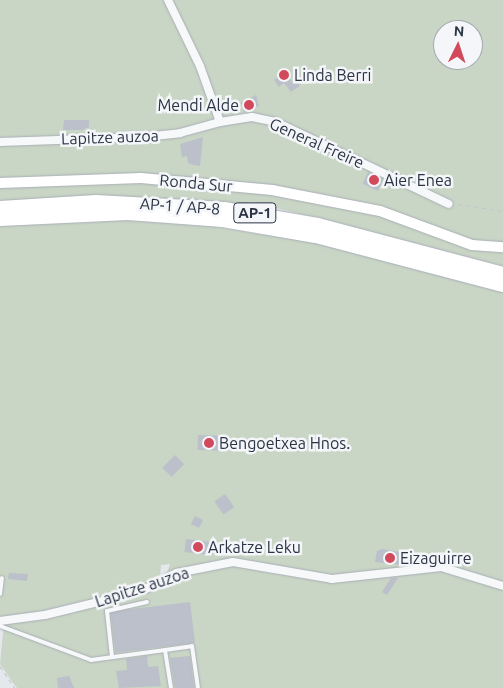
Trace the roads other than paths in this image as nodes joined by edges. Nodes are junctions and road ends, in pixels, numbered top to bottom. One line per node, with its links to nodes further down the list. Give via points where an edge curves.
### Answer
1 (168, 0): 2 (street, via 200,66)
2 (220, 122): 3 (street, Lapitze auzoa, via 180,133 144,137); 5 (street, General Freire, via 252,117 276,122)
3 (0, 142)
4 (0, 183): 8 (main road, Ronda Sur, via 141,178 272,190 380,211 472,245)
5 (449, 204)
6 (0, 208): 9 (highway, AP-1 / AP-8 / AP-1, via 96,202 224,209 318,225)
7 (0, 219): 10 (highway, AP-1 / AP-8 / AP-1, via 128,213 223,220 316,236)
8 (503, 247)
9 (503, 274)
10 (503, 285)
11 (2, 578): 13 (lane)
12 (503, 586): 15 (street, Lapitze auzoa, via 440,567 332,579 233,562 177,573 147,588 115,598 45,615)
13 (0, 594)
14 (147, 602): 18 (lane, via 107,611)
15 (0, 621)
16 (0, 626): 18 (lane, via 91,660)
17 (165, 650): 18 (lane); 19 (lane); 20 (lane, via 192,646)
18 (112, 657)
19 (171, 688)
20 (198, 688)

